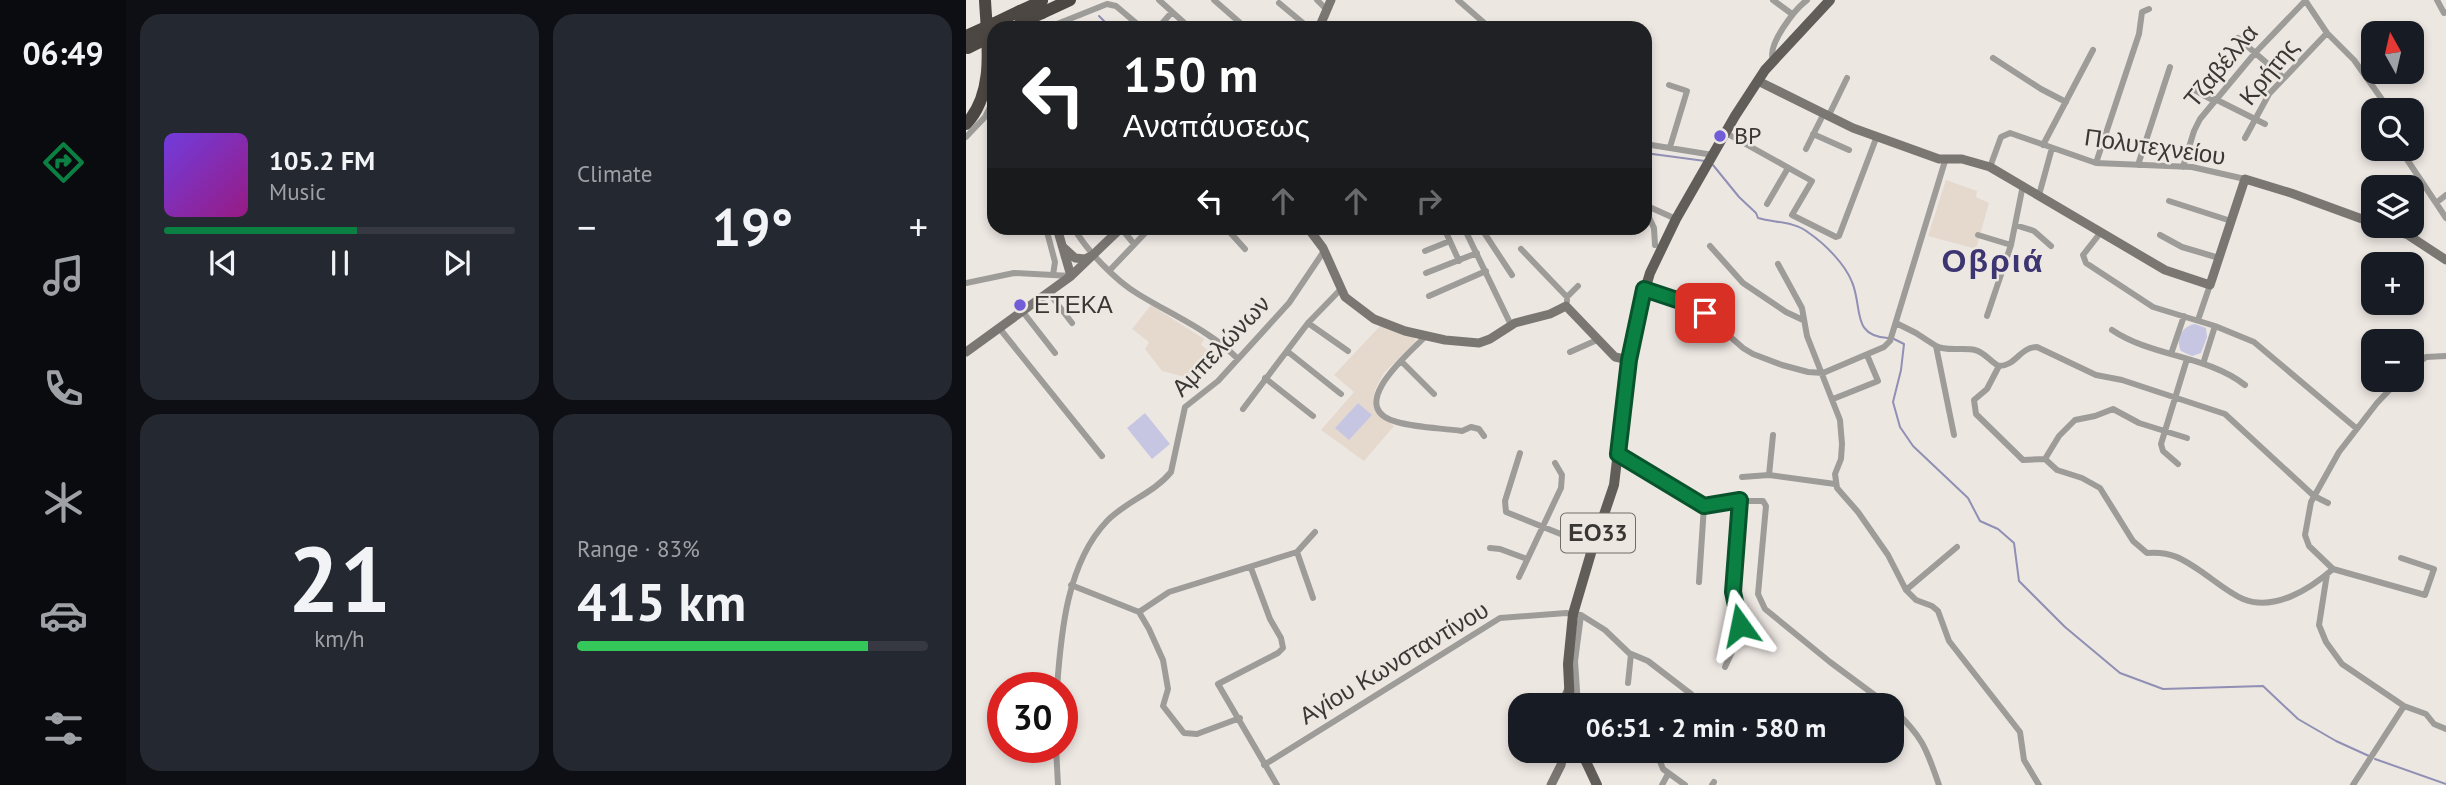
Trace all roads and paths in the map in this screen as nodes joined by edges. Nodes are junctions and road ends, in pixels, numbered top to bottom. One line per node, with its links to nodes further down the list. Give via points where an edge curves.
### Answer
1 (979, 0): 49 (highway, via 980,75)
2 (985, 0): 53 (highway, via 986,83)
3 (1030, 0): 23 (street)
4 (1070, 0): 16 (highway)
5 (1159, 0): 19 (street)
6 (1214, 0): 29 (street)
7 (1317, 0): 18 (street)
8 (1331, 0): 18 (street)
9 (1458, 0): 31 (street)
10 (1773, 0): 21 (street)
11 (1807, 0): 21 (street)
12 (2437, 0): 20 (street)
13 (2305, 1): 33 (street); 37 (street, Τζαβέλλα)
14 (1279, 2): 22 (street)
15 (1824, 2): 39 (main road, ΕΟ33)
16 (1043, 5): 24 (highway, bridge)
17 (2149, 9): 69 (street, via 2142,12)
18 (1327, 10): 30 (street)
19 (1172, 12): 27 (street); 28 (street)
20 (2446, 12)
21 (1792, 14): 39 (street, via 1771,51)
22 (1299, 20)
23 (1020, 21)
24 (1021, 21)
25 (1063, 21): 26 (street, via 1107,4)
26 (1134, 21)
27 (1164, 21)
28 (1182, 21)
29 (1238, 21)
30 (1323, 21)
31 (1482, 21)
32 (987, 33): 35 (highway, bridge)
33 (2327, 33): 42 (street, Κρήτης); 46 (street, via 2354,60)
34 (2238, 38): 37 (street)
35 (967, 44)
36 (2093, 50): 48 (street)
37 (2255, 53): 42 (street); 47 (street, Τζαβέλλα)
38 (1993, 58): 48 (street)
39 (1773, 60): 43 (main road, ΕΟ33)
40 (2170, 68): 70 (street)
41 (1847, 78): 51 (street)
42 (2284, 78): 52 (street, Κρήτης)
43 (1758, 81): 51 (street); 55 (main road, ΕΟ33)
44 (1669, 85): 62 (street, via 1687,91)
45 (2196, 91): 47 (street)
46 (2381, 98)
47 (2215, 100): 52 (street); 72 (street, Τζαβέλλα, via 2195,128)
48 (2066, 102): 61 (street)
49 (966, 113)
50 (987, 113): 58 (street)
51 (1826, 116): 56 (street); 57 (street)
52 (2255, 119): 54 (street); 59 (street, Κρήτης)
53 (966, 124)
54 (2266, 124)
55 (1726, 133): 66 (main road, ΕΟ33); 73 (street)
56 (1813, 134): 64 (street); 65 (street)
57 (1877, 136): 67 (street); 73 (street, via 1839,236 1793,215 1812,181)
58 (966, 137)
59 (2245, 138)
60 (1652, 145): 62 (street)
61 (2043, 145): 63 (street, Πολυτεχνείου); 71 (street, Πολυτεχνείου, via 2006,134)
62 (1670, 147): 66 (street)
63 (2052, 148): 69 (street, Πολυτεχνείου); 76 (street)
64 (1805, 149)
65 (1849, 150)
66 (1710, 160): 83 (main road, ΕΟ33)
67 (1945, 161): 71 (street, via 1962,159); 142 (street)
68 (2408, 161): 79 (street)
69 (2096, 163): 70 (street, Πολυτεχνείου)
70 (2138, 165): 72 (street, Πολυτεχνείου)
71 (1990, 167): 75 (street)
72 (2183, 167): 74 (street, Πολυτεχνείου)
73 (1788, 168): 80 (street)
74 (2245, 179): 84 (street, Πολυτεχνείου); 85 (street)
75 (2023, 185): 76 (street); 87 (street)
76 (2039, 195): 88 (street)
77 (2446, 195): 79 (street)
78 (2169, 201): 85 (street)
79 (2436, 203): 82 (street)
80 (1768, 204)
81 (1652, 210): 83 (street)
82 (2446, 218)
83 (1676, 219): 131 (main road, ΕΟ33)
84 (2361, 219)
85 (2231, 220): 116 (street)
86 (1652, 223): 106 (street)
87 (2015, 225): 107 (street); 109 (street, via 2034,231)
88 (2101, 232): 128 (street, via 2169,272); 137 (street, via 2083,256 2086,263 2149,305)
89 (1048, 235): 124 (street, via 1055,262)
90 (1059, 235): 105 (street)
91 (1079, 235): 115 (street)
92 (1114, 235): 115 (street)
93 (1127, 235): 104 (street)
94 (1143, 235): 104 (street)
95 (1232, 235): 111 (street)
96 (1313, 235): 112 (street)
97 (1447, 235): 103 (street)
98 (1468, 235): 114 (street)
99 (1484, 235): 125 (street)
100 (1978, 235): 107 (street)
101 (2160, 235): 116 (street)
102 (2413, 238): 117 (street)
103 (1450, 241): 113 (street); 118 (street)
104 (1134, 244): 120 (street)
105 (1062, 245): 115 (street, via 1075,258); 126 (street)
106 (1655, 245)
107 (2011, 245): 136 (street)
108 (1710, 246): 138 (street, via 1743,282)
109 (2051, 246)
110 (1521, 249): 134 (street)
111 (1245, 250)
112 (1324, 251): 130 (street); 158 (street, Αμπελώνων, via 1289,303)
113 (1425, 251)
114 (1478, 253): 118 (street); 121 (street)
115 (1094, 254): 120 (street); 126 (street)
116 (2219, 258): 128 (street)
117 (2446, 260)
118 (1459, 261): 123 (street)
119 (1779, 264): 138 (street)
120 (1110, 270): 158 (street, via 1130,289 1192,324)
121 (1486, 271): 133 (street); 143 (street)
122 (966, 274): 127 (street)
123 (1426, 274)
124 (1053, 275): 126 (street); 127 (street, via 1014,273)
125 (1512, 275)
126 (1071, 276): 132 (street)
127 (968, 282)
128 (2210, 285): 139 (street)
129 (1578, 286): 134 (street)
130 (1341, 289): 141 (street); 147 (street, via 1345,298 1374,319)
131 (1644, 289): 161 (main road, ΕΟ33); 165 (street, via 1699,309 1753,354 1791,368)
132 (1049, 293): 135 (street); 140 (street)
133 (1429, 296)
134 (1566, 302): 143 (street); 148 (street)
135 (1023, 312): 145 (street); 154 (street)
136 (1987, 316)
137 (2184, 316): 139 (street); 155 (street)
138 (1803, 320): 165 (street)
139 (2198, 320): 144 (street)
140 (1072, 323)
141 (1308, 323): 150 (street); 151 (street)
142 (1896, 323): 149 (street); 156 (street, via 1884,347)
143 (1511, 325): 147 (street, via 1479,343)
144 (2215, 326): 163 (street); 175 (street, via 2265,349)
145 (1000, 329): 152 (street); 183 (street)
146 (2112, 330): 155 (street, via 2133,343)
147 (1426, 336): 162 (street)
148 (1597, 340): 153 (street); 161 (street, via 1615,357)
149 (1936, 346): 164 (street, via 1978,351); 178 (street)
150 (1287, 351): 166 (street); 169 (street)
151 (1348, 351)
152 (966, 352)
153 (1570, 352)
154 (1055, 354)
155 (2171, 354): 159 (street)
156 (1867, 355): 165 (street); 172 (street, via 1878,381)
157 (2446, 356): 160 (street)
158 (1238, 359): 206 (street, Αμπελώνων, via 1185,407 1171,472 1105,523 1077,566)
159 (2187, 359): 163 (street); 171 (street)
160 (2424, 359)
161 (1629, 360): 182 (main road, ΕΟ33)
162 (1401, 361): 170 (street); 179 (street, via 1377,394 1384,415 1401,423 1462,431 1471,427)
163 (2203, 364): 167 (street)
164 (1999, 366): 171 (street, via 2012,364 2026,350 2038,347 2096,375); 184 (street, via 1987,389 1974,400 1976,414 2023,460)
165 (1823, 373): 172 (street)
166 (1265, 378): 173 (street); 174 (street)
167 (2245, 385)
168 (2388, 392): 175 (street)
169 (1341, 394)
170 (1434, 394)
171 (2174, 397): 176 (street); 190 (street, via 2225,414)
172 (1833, 399): 189 (street, via 1842,444)
173 (1243, 409)
174 (1313, 416)
175 (2356, 428): 190 (street)
176 (2165, 431): 180 (street); 184 (street, via 2112,409 2076,420); 186 (street, via 2162,450)
177 (1773, 435): 187 (street)
178 (1954, 435)
179 (1484, 436)
180 (2187, 438)
181 (1520, 453): 194 (street, via 1506,511)
182 (1618, 454): 193 (street); 196 (main road, ΕΟ33, via 1614,485)
183 (1102, 456)
184 (2045, 459): 203 (street, via 2057,470 2099,488 2139,548 2181,557 2242,598 2259,602 2285,598)
185 (1555, 463): 194 (street, via 1562,475 1561,488)
186 (2178, 464)
187 (1769, 475): 188 (street); 189 (street)
188 (1742, 477)
189 (1835, 484): 207 (street, via 1888,555)
190 (2314, 496): 192 (street); 203 (street, via 2305,539)
191 (1740, 500): 193 (street); 212 (street, via 1733,592 1740,625); 218 (street, via 1759,500 1766,506 1758,594 1765,609)
192 (2328, 503)
193 (1704, 506): 205 (street)
194 (1543, 527): 196 (street); 201 (street)
195 (1315, 532): 199 (street)
196 (1593, 547): 210 (main road, ΕΟ33)
197 (1957, 547): 207 (street)
198 (1490, 548): 201 (street)
199 (1297, 551): 202 (street); 208 (street)
200 (2401, 558): 203 (street, via 2434,569 2425,595)
201 (1527, 559): 204 (street)
202 (1251, 568): 209 (street, via 1169,592); 220 (street, via 1283,648 1218,684)
203 (2330, 572): 219 (street, via 2319,621 2326,642 2342,664)
204 (1519, 577)
205 (1699, 582)
206 (1071, 585): 209 (street); 213 (street, Αμπελώνων)
207 (1906, 590): 236 (street, via 1935,608 1949,641 2020,732 2024,760)
208 (1313, 597)
209 (1139, 612): 220 (street, via 1163,660 1168,690 1163,706 1183,732 1194,735)
210 (1577, 614): 211 (street, via 1600,626); 215 (main road, ΕΟ33, via 1569,647); 216 (street); 227 (street, Αγίου Κωνσταντίνου, via 1494,620)
211 (1632, 654): 214 (street); 217 (street)
212 (1726, 667)
213 (1058, 672)
214 (1628, 683)
215 (1568, 691)
216 (1577, 693)
217 (1690, 693)
218 (1871, 693)
219 (2404, 706): 222 (street, via 2426,714); 237 (street)
220 (1240, 719): 227 (street)
221 (1904, 721): 235 (street, via 1920,736)
222 (2446, 729)
223 (1057, 763): 230 (street)
224 (1561, 763): 232 (street)
225 (1586, 763): 229 (main road)
226 (1660, 763): 228 (street)
227 (1264, 765): 231 (street)
228 (1668, 774): 233 (street); 234 (street)
229 (1593, 783)
230 (1058, 785)
231 (1277, 785)
232 (1550, 785)
233 (1662, 785)
234 (1685, 785)
235 (1938, 785)
236 (2039, 785)
237 (2353, 785)

